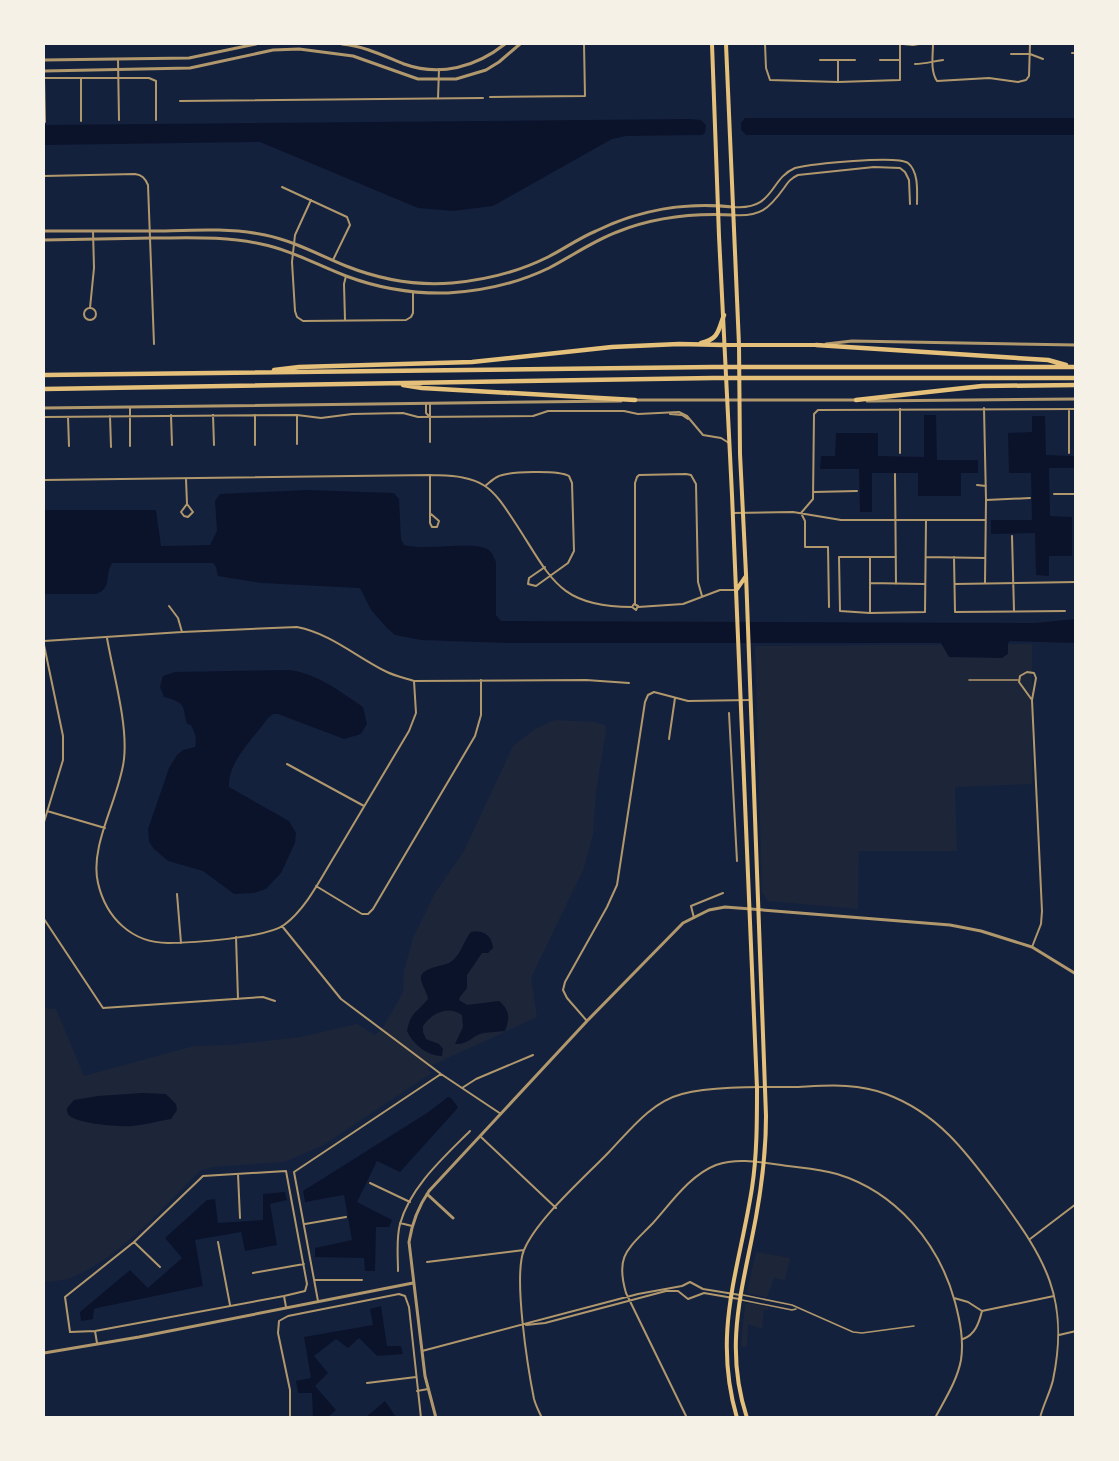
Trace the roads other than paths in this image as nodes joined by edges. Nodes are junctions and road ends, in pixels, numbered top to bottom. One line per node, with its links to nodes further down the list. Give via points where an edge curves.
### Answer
1 (256, 44): 18 (street, via 189,58)
2 (286, 44): 15 (street)
3 (342, 44): 4 (street)
4 (355, 44): 29 (street, via 419,69)
5 (505, 44): 29 (street, via 470,65)
6 (520, 44): 35 (street, via 486,70)
7 (584, 44): 37 (street, via 585,96)
8 (712, 44): 50 (main road)
9 (765, 44): 36 (street, via 771,80)
10 (901, 44): 11 (street); 25 (street)
11 (919, 44)
12 (933, 44): 27 (street)
13 (1030, 44): 17 (street)
14 (725, 45): 51 (main road)
15 (286, 50): 30 (street, via 190,68); 35 (street, via 353,56 418,79)
16 (1011, 54): 17 (street)
17 (1030, 54): 19 (street); 27 (street, via 1029,76 1018,82 989,78 937,81)
18 (118, 59): 20 (street); 30 (street)
19 (1043, 59)
20 (44, 60)
21 (820, 60): 22 (street)
22 (838, 60): 23 (street); 36 (street)
23 (855, 60)
24 (880, 60): 25 (street)
25 (900, 60): 36 (street, via 900,80)
26 (943, 60): 27 (street)
27 (933, 61): 28 (street)
28 (915, 64)
29 (439, 69): 35 (street)
30 (118, 70): 31 (street); 34 (street)
31 (44, 71)
32 (44, 78): 33 (street); 44 (street)
33 (81, 78): 34 (street); 41 (street)
34 (118, 78): 42 (street); 43 (street, via 156,81)
35 (439, 80): 39 (street)
36 (838, 82)
37 (490, 97)
38 (483, 98): 39 (street)
39 (438, 99): 40 (street)
40 (180, 101)
41 (81, 120)
42 (119, 120)
43 (156, 120)
44 (45, 122)
45 (44, 176): 56 (street, via 142,175 148,184)
46 (282, 187): 47 (street)
47 (311, 200): 60 (street); 62 (street, via 349,220)
48 (909, 204): 53 (street, via 905,172 892,166 874,167 798,175 764,211)
49 (917, 204): 51 (street, via 913,168 889,159 795,168 762,201)
50 (718, 206): 51 (street); 52 (main road); 63 (street, via 679,207 628,218)
51 (733, 207): 53 (main road)
52 (718, 214): 53 (street); 65 (street, via 644,223 603,238); 70 (main road)
53 (733, 215): 75 (main road)
54 (44, 231): 55 (street)
55 (93, 231): 56 (street); 58 (street)
56 (150, 231): 57 (street); 60 (street, via 231,230)
57 (150, 238): 58 (street); 61 (street, via 230,239); 72 (street)
58 (93, 239): 59 (street); 69 (street)
59 (44, 240)
60 (294, 243): 61 (street); 62 (street)
61 (293, 253): 64 (street); 71 (street, via 297,317 303,321)
62 (333, 260): 66 (street, via 389,278)
63 (519, 269): 65 (street); 66 (street)
64 (346, 276): 67 (street); 71 (street)
65 (523, 278): 68 (street)
66 (450, 283): 68 (street)
67 (413, 292): 68 (street); 71 (street, via 414,313 406,320)
68 (448, 293)
69 (90, 308): 69 (street, via 84,315 91,320 96,314)
70 (723, 315): 73 (highway, via 713,339); 74 (main road)
71 (345, 320)
72 (154, 344)
73 (695, 344): 74 (highway); 79 (highway, via 612,347 472,362 299,367)
74 (725, 345): 75 (main road); 85 (main road)
75 (739, 345): 76 (main road); 86 (main road)
76 (816, 345): 77 (street, via 852,341); 78 (highway, via 1048,360)
77 (1076, 345)
78 (1075, 367): 79 (highway)
79 (256, 373): 80 (highway)
80 (44, 375)
81 (1076, 378): 82 (highway)
82 (391, 383): 84 (highway); 88 (highway)
83 (1076, 385): 89 (highway, via 982,386)
84 (44, 389)
85 (726, 399): 86 (street); 88 (street); 106 (main road)
86 (740, 399): 89 (street); 134 (main road)
87 (1076, 399): 89 (street)
88 (635, 400): 90 (street)
89 (856, 400)
90 (428, 403): 91 (street); 105 (street)
91 (130, 407): 92 (street); 101 (street)
92 (44, 408)
93 (984, 408): 94 (street); 95 (street); 125 (street)
94 (900, 409): 117 (street); 127 (street, via 818,410 813,414)
95 (1069, 409): 96 (street); 118 (street)
96 (1076, 409)
97 (297, 414): 99 (street); 105 (street, via 321,418 403,413); 109 (street)
98 (213, 415): 99 (street); 102 (street); 112 (street)
99 (255, 415): 113 (street)
100 (110, 416): 101 (street); 104 (street); 116 (street)
101 (130, 416): 102 (street); 115 (street)
102 (171, 416): 111 (street)
103 (44, 417): 104 (street)
104 (68, 417): 114 (street)
105 (429, 417): 107 (street, via 533,416 555,411 670,414 688,419 703,435); 108 (street)
106 (729, 433): 107 (street); 110 (main road)
107 (721, 438): 110 (street)
108 (430, 442)
109 (297, 444)
110 (730, 444): 133 (main road)
111 (172, 445)
112 (214, 445)
113 (255, 445)
114 (69, 446)
115 (130, 446)
116 (111, 447)
117 (900, 453)
118 (1070, 453)
119 (896, 474): 137 (street)
120 (430, 475): 121 (street); 124 (street, via 456,476); 136 (street)
121 (186, 478): 122 (street); 132 (street)
122 (44, 480)
123 (977, 485): 125 (street)
124 (485, 486): 146 (street, via 502,503); 148 (street, via 506,474 559,472 569,476 574,551 568,563)
125 (986, 486): 131 (street)
126 (857, 491): 127 (street)
127 (814, 492): 135 (street)
128 (1054, 494): 129 (street)
129 (1076, 494)
130 (1030, 498): 131 (street)
131 (986, 500): 139 (street)
132 (187, 504): 132 (street, via 193,512 188,517 182,512)
133 (733, 513): 134 (street); 156 (main road)
134 (744, 513): 135 (street); 147 (main road)
135 (801, 513): 137 (street, via 841,520); 163 (street, via 805,521 805,547 828,547)
136 (431, 514)
137 (895, 520): 138 (street); 142 (street)
138 (926, 520): 139 (street); 143 (street)
139 (985, 520): 145 (street)
140 (1012, 536): 152 (street)
141 (870, 557): 142 (street); 150 (street); 166 (street, via 839,557 840,610)
142 (896, 557): 153 (street)
143 (926, 557): 144 (street); 154 (street)
144 (954, 557): 145 (street); 155 (street)
145 (985, 558): 151 (street)
146 (545, 567): 148 (street); 148 (street, via 529,578 528,584 536,586)
147 (746, 574): 156 (main road); 159 (main road)
148 (551, 577): 161 (street, via 585,603)
149 (1076, 582): 152 (street)
150 (870, 583): 153 (street); 166 (street)
151 (985, 583): 152 (street); 155 (street)
152 (1012, 583): 165 (street)
153 (896, 584): 154 (street)
154 (925, 584): 166 (street, via 925,612)
155 (955, 584): 165 (street, via 955,612)
156 (736, 590): 157 (street); 159 (main road); 177 (main road)
157 (702, 596): 158 (street, via 698,582 694,479 686,474 639,475 635,483); 162 (street, via 683,603)
158 (635, 604): 161 (street); 162 (street)
159 (747, 604): 178 (main road)
160 (169, 606): 167 (street)
161 (632, 607): 162 (street)
162 (638, 607)
163 (829, 607)
164 (1065, 611): 165 (street)
165 (1014, 612)
166 (870, 613)
167 (182, 632): 168 (street); 174 (street, via 297,627 328,637 387,672)
168 (107, 638): 169 (street); 188 (street, via 125,742 120,779)
169 (44, 641)
170 (44, 645): 186 (street, via 63,736 63,760)
171 (481, 680): 174 (street); 175 (street); 190 (street, via 481,715 475,736 373,909 362,914)
172 (969, 680): 173 (lane)
173 (1019, 680): 179 (street); 179 (street, via 1027,672 1035,676)
174 (414, 681): 185 (street, via 416,713 409,731)
175 (629, 683)
176 (675, 698): 177 (street); 181 (street); 204 (street, via 654,692 645,702 616,885 564,982 567,998)
177 (740, 700): 178 (street); 183 (main road)
178 (750, 700): 184 (main road)
179 (1032, 700): 200 (street, via 1042,911)
180 (729, 713): 189 (street)
181 (669, 739)
182 (287, 764): 185 (street)
183 (744, 804): 184 (main road); 193 (main road)
184 (754, 804): 194 (main road)
185 (364, 806): 190 (street)
186 (47, 811): 187 (street); 188 (street)
187 (44, 822)
188 (105, 828): 199 (street, via 97,880 107,905 125,929 137,937 153,943)
189 (737, 861)
190 (316, 886): 197 (street)
191 (723, 893): 195 (street, via 691,906)
192 (177, 894): 199 (street)
193 (749, 909): 194 (street); 195 (street, via 725,907); 209 (main road)
194 (758, 910): 200 (street, via 950,925); 207 (main road)
195 (694, 918): 204 (street, via 683,923)
196 (44, 919): 202 (street, via 103,1008)
197 (282, 927): 198 (street); 206 (street, via 340,999)
198 (236, 937): 199 (street); 202 (street)
199 (181, 943)
200 (1032, 947): 201 (street)
201 (1076, 974)
202 (238, 999): 203 (street, via 263,997)
203 (275, 1001)
204 (587, 1021): 210 (street)
205 (533, 1055): 208 (street)
206 (441, 1074): 208 (street); 225 (street, via 294,1172)
207 (766, 1087): 209 (street); 214 (main road); 227 (street, via 855,1085 909,1105 945,1129 974,1161)
208 (462, 1088): 210 (street)
209 (757, 1088): 213 (main road); 220 (street, via 681,1094 653,1107)
210 (501, 1114): 212 (street)
211 (470, 1131): 218 (street, via 432,1170)
212 (481, 1137): 217 (street); 220 (street)
213 (755, 1162): 214 (street); 240 (main road); 243 (street, via 728,1162 705,1171 641,1235 621,1265)
214 (764, 1163): 244 (main road); 245 (street, via 837,1174 883,1197 925,1238 943,1268)
215 (238, 1174): 222 (street); 228 (street, via 203,1176); 232 (street, via 287,1172)
216 (370, 1183): 218 (street)
217 (427, 1194): 223 (street); 226 (street)
218 (410, 1202): 224 (street)
219 (1076, 1204): 227 (street)
220 (556, 1208): 230 (street, via 542,1221)
221 (346, 1217): 225 (street)
222 (240, 1218)
223 (453, 1218)
224 (400, 1223): 226 (street); 234 (street)
225 (304, 1224): 236 (street)
226 (412, 1226): 238 (street, via 409,1242)
227 (1030, 1239): 242 (street, via 1048,1275)
228 (134, 1242): 233 (street); 255 (street, via 65,1297 70,1332)
229 (218, 1242): 249 (street)
230 (524, 1250): 231 (street); 253 (street)
231 (427, 1262)
232 (304, 1264): 235 (street); 241 (street, via 307,1288)
233 (160, 1267)
234 (398, 1271)
235 (253, 1273)
236 (314, 1280): 237 (street); 247 (street)
237 (362, 1280)
238 (413, 1283): 239 (street); 260 (street)
239 (375, 1289): 246 (street); 247 (street)
240 (731, 1295): 243 (street, via 690,1282); 244 (street); 248 (street, via 704,1293 688,1299 678,1291 666,1291); 271 (main road, via 726,1355)
241 (284, 1296): 249 (street); 250 (street)
242 (1053, 1296): 252 (street); 257 (street)
243 (629, 1297): 248 (street); 253 (street)
244 (739, 1297): 251 (lane); 251 (lane); 272 (main road, via 736,1365)
245 (954, 1298): 252 (street); 258 (street)
246 (376, 1299): 262 (street, via 405,1296); 266 (street, via 279,1321 290,1390)
247 (318, 1300): 250 (street)
248 (631, 1301): 253 (street); 270 (street)
249 (230, 1305): 255 (street)
250 (286, 1307): 259 (street)
251 (797, 1308): 254 (lane, via 856,1333)
252 (982, 1311): 258 (street, via 970,1336)
253 (523, 1325): 260 (street); 269 (street, via 535,1402)
254 (914, 1326)
255 (95, 1331): 259 (street)
256 (1076, 1331): 257 (street)
257 (1059, 1335): 274 (street, via 1052,1383)
258 (962, 1339): 273 (street, via 957,1373)
259 (97, 1343): 261 (street)
260 (422, 1351): 264 (street)
261 (44, 1353)
262 (416, 1377): 263 (street); 265 (street)
263 (367, 1383)
264 (428, 1389): 265 (street); 268 (street)
265 (417, 1391): 267 (street)
266 (290, 1418)
267 (421, 1418)
268 (436, 1418)
269 (542, 1418)
270 (687, 1418)
271 (737, 1418)
272 (747, 1418)
273 (935, 1418)
274 (1040, 1418)

